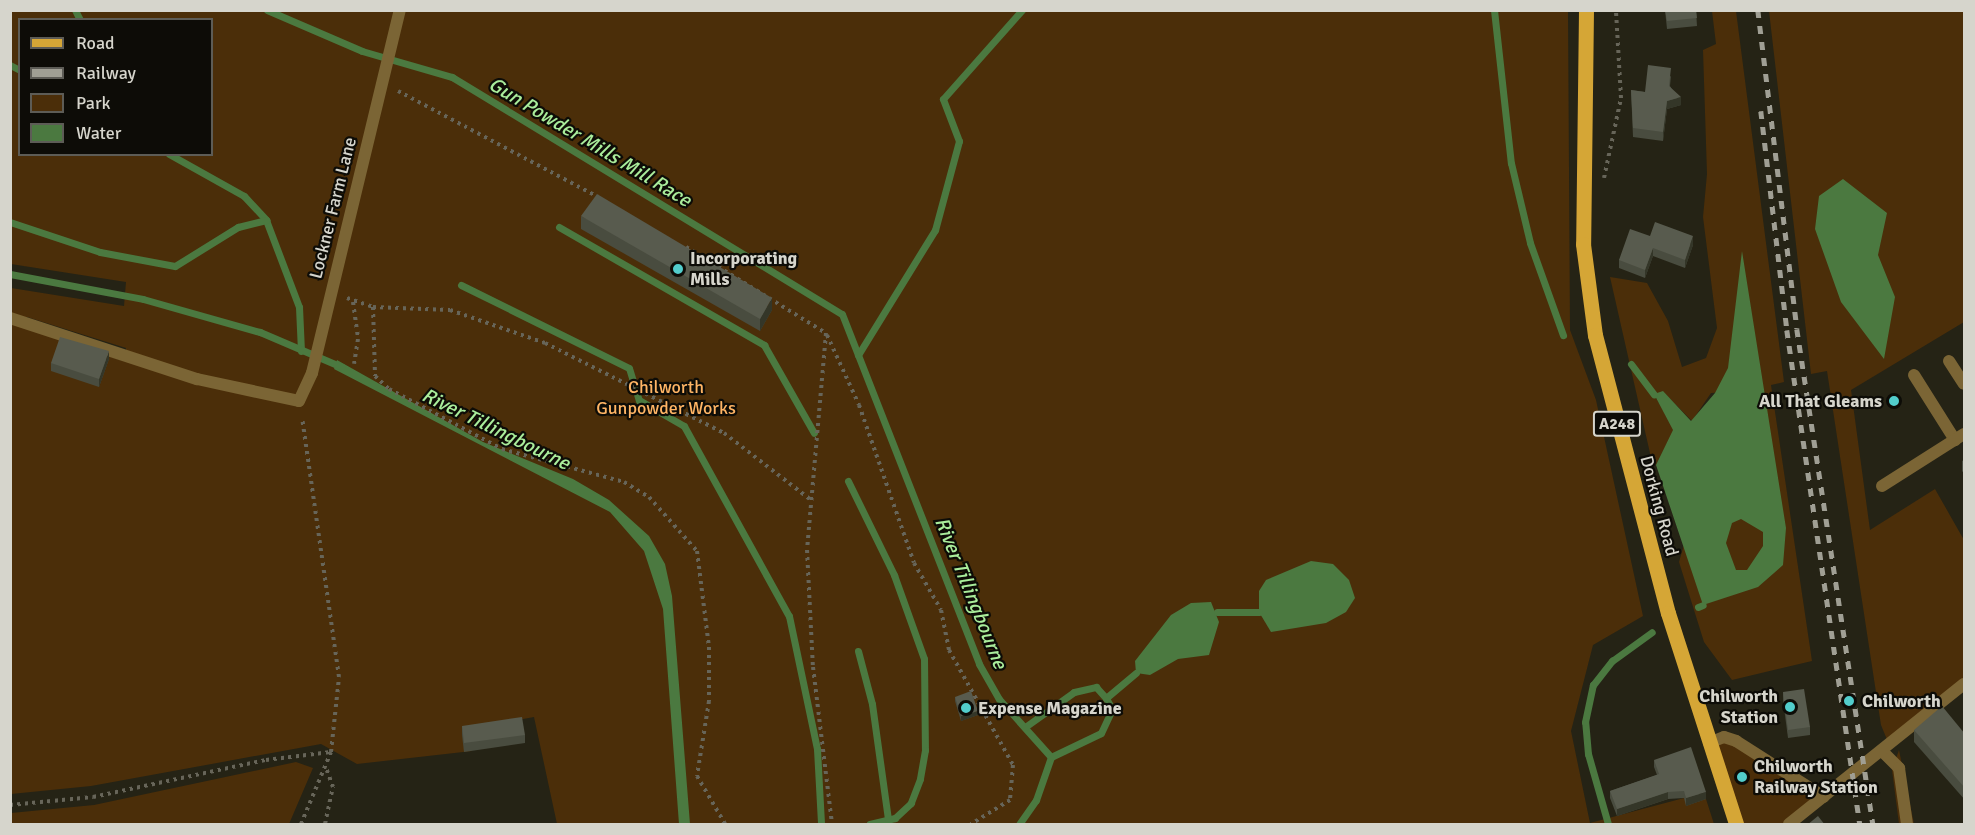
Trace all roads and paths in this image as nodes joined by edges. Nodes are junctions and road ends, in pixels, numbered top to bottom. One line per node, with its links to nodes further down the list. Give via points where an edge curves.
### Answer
1 (400, 10): 4 (street, Lockner Farm Lane)
2 (1586, 10): 22 (main road, Dorking Road / A248, via 1583,244 1592,316 1647,538)
3 (1616, 10): 5 (path, via 1621,98)
4 (381, 83): 6 (path); 8 (street, Lockner Farm Lane)
5 (1602, 185)
6 (609, 203)
7 (680, 244): 12 (path)
8 (332, 288): 9 (path); 17 (street, Lockner Farm Lane, via 312,374)
9 (353, 301): 10 (path); 14 (path, via 358,339)
10 (373, 307): 20 (path, via 450,310 545,343 723,433); 31 (path, via 375,376 389,389 502,449 624,482 649,497 697,551 709,647 709,701 697,776)
11 (10, 318): 17 (street, via 197,379)
12 (826, 333): 20 (path); 32 (path, via 859,405 914,563 937,601 949,650 982,702 1012,765 1010,800)
13 (1949, 361): 16 (street)
14 (354, 363)
15 (1914, 375): 18 (street)
16 (1965, 384)
17 (299, 401): 23 (path, via 339,677)
18 (1960, 437): 19 (street)
19 (1882, 486)
20 (811, 500): 28 (path, via 809,614)
21 (1965, 684): 24 (street)
22 (1709, 743): 26 (street, via 1724,737 1736,741); 33 (main road, Dorking Road / A248)
23 (331, 752): 25 (path); 27 (path, via 266,760 93,797)
24 (1883, 752): 26 (street); 35 (street, via 1899,768)
25 (326, 768): 29 (path); 30 (path, via 333,787)
26 (1824, 797): 34 (street)
27 (10, 805)
28 (832, 824)
29 (301, 825)
30 (326, 825)
31 (725, 825)
32 (971, 825)
33 (1736, 825)
34 (1789, 825)
35 (1907, 825)

